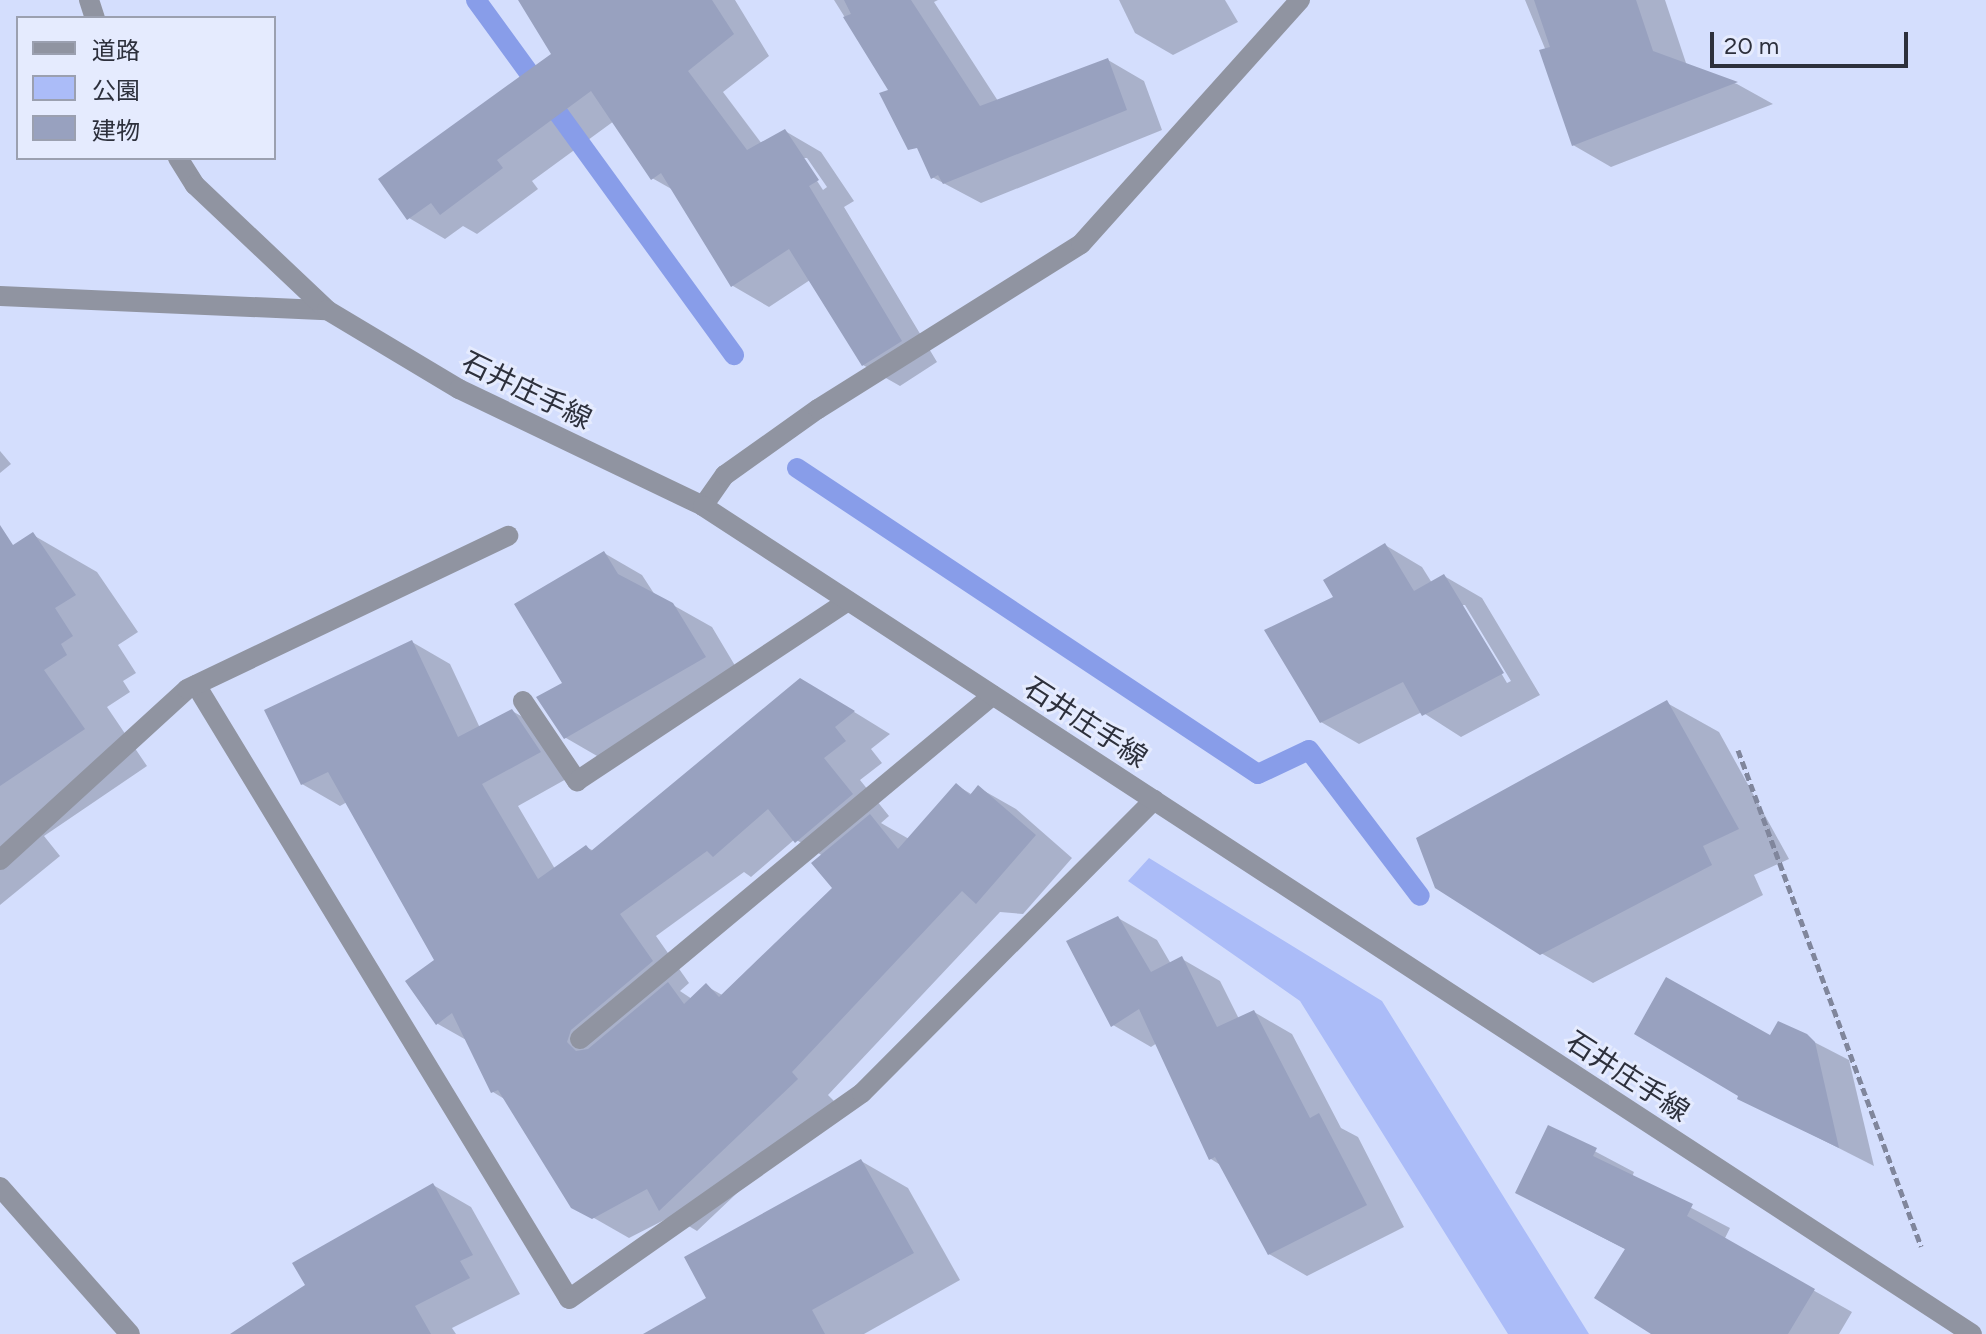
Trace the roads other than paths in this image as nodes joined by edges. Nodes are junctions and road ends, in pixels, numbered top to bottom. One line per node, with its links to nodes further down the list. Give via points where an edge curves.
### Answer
1 (1300, 0): 5 (street, via 1081,244 818,409 725,475)
2 (179, 160): 4 (street, 石井庄手線, via 195,185)
3 (0, 296): 4 (street)
4 (327, 310): 5 (street, 石井庄手線, via 459,389)
5 (703, 506): 7 (street, 石井庄手線)
6 (508, 536): 8 (street)
7 (848, 601): 9 (street, 石井庄手線); 10 (street, via 577,781)
8 (196, 685): 11 (street, via 569,1299 862,1093); 12 (street)
9 (993, 695): 11 (street, 石井庄手線); 13 (street)
10 (523, 701)
11 (1154, 800): 16 (street, 石井庄手線)
12 (0, 860)
13 (580, 1039)
14 (0, 1187): 15 (street)
15 (130, 1334)
16 (1972, 1334)

